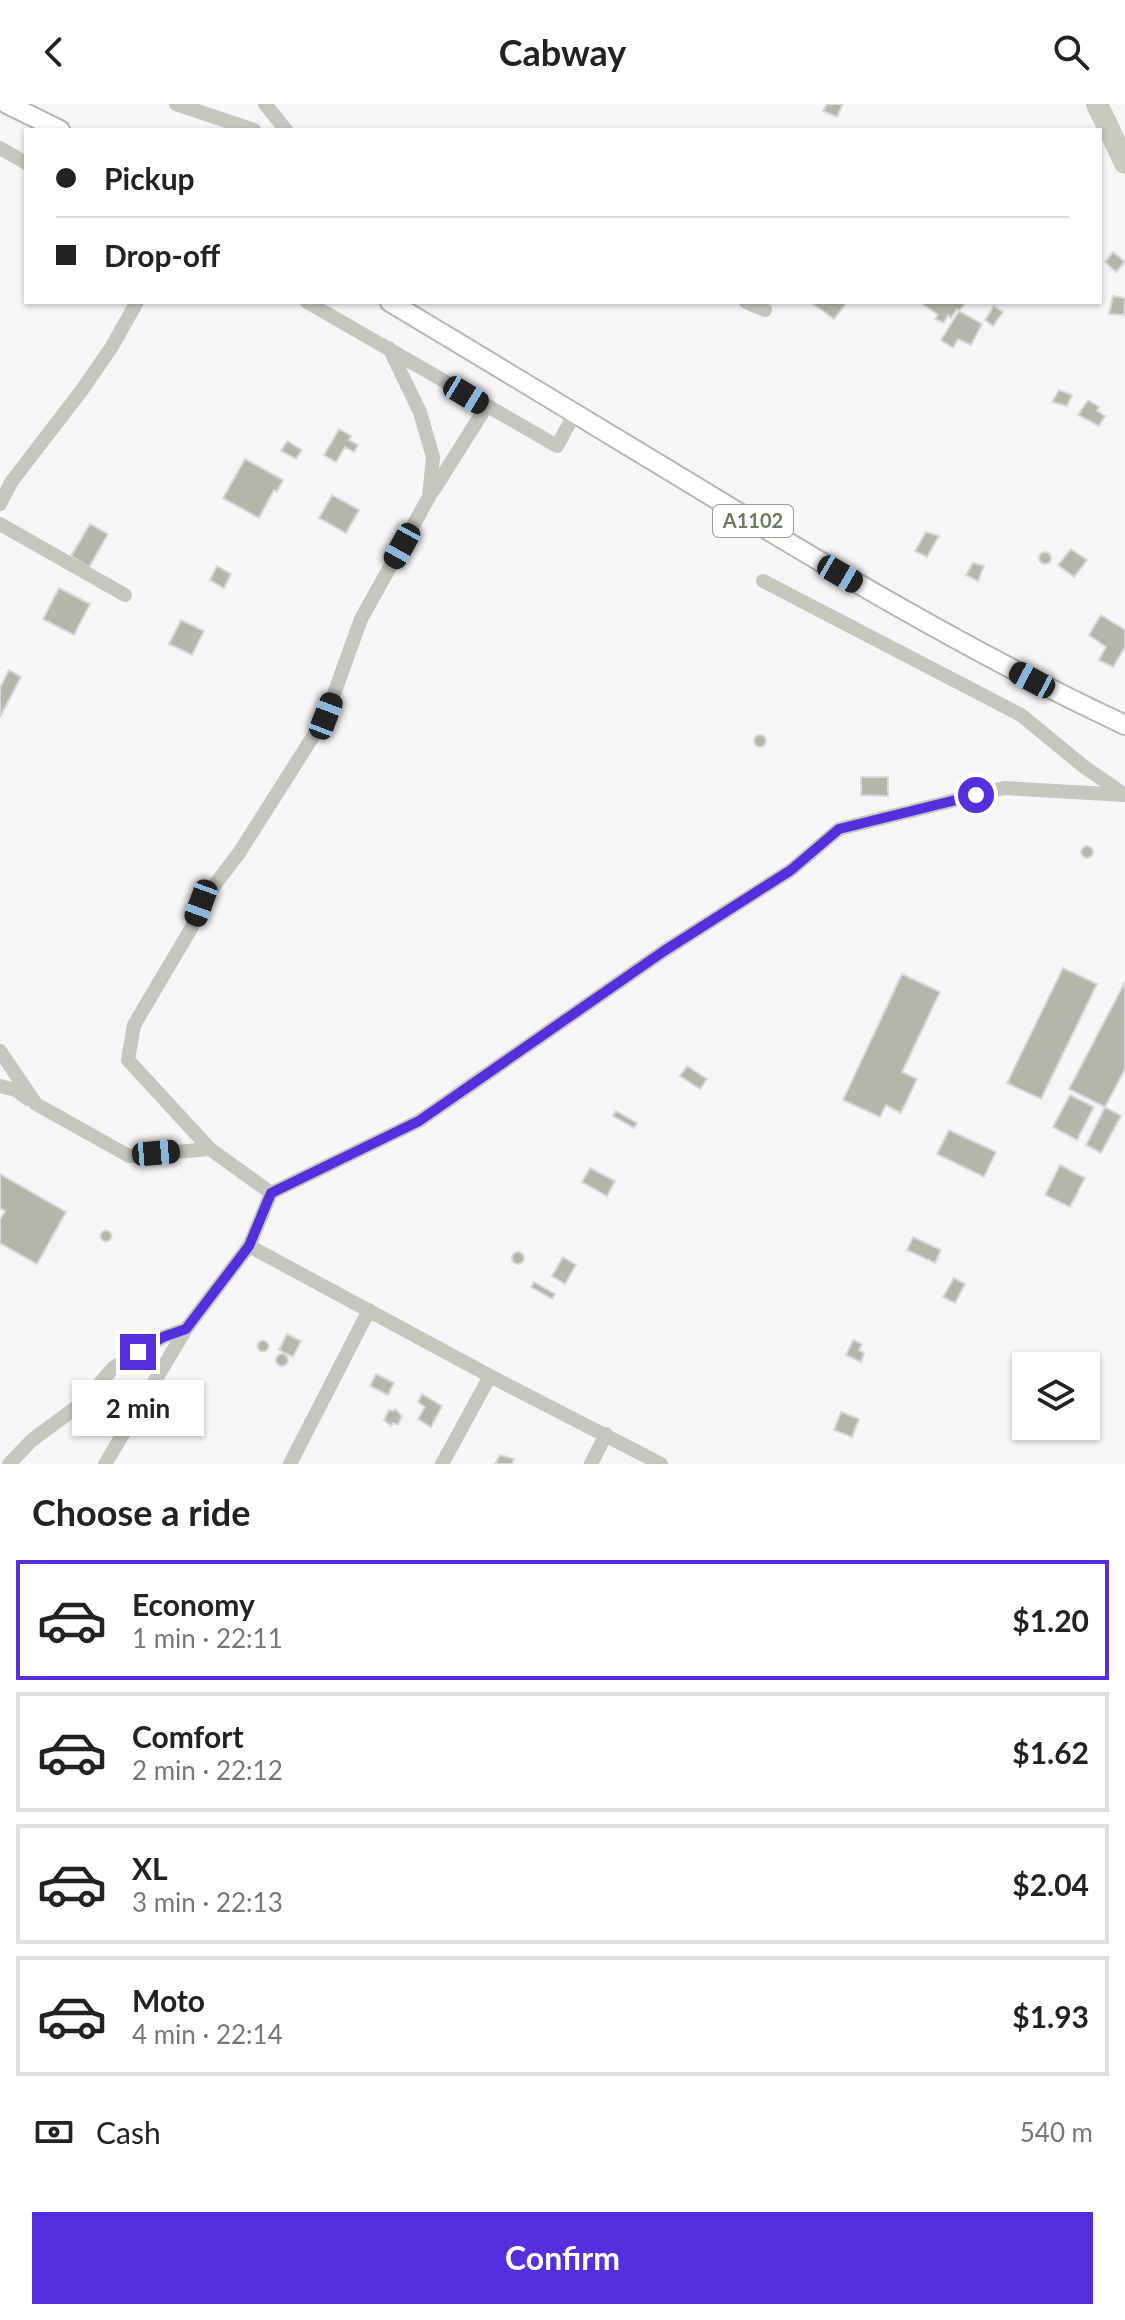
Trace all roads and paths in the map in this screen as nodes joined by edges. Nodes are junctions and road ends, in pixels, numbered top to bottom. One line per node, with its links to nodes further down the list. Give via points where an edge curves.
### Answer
1 (7, 104): 4 (main road)
2 (176, 104): 5 (street)
3 (265, 104): 6 (street)
4 (56, 128)
5 (248, 128)
6 (284, 128)
7 (0, 148): 8 (street)
8 (24, 162)
9 (136, 304): 18 (street, via 111,348)
10 (311, 304): 14 (street)
11 (393, 304): 16 (main road, A1102)
12 (751, 304): 13 (street)
13 (765, 310)
14 (389, 348): 15 (street); 17 (street, via 420,412 433,457)
15 (486, 407): 16 (street, via 557,446); 17 (street)
16 (575, 413): 22 (main road, A1102, via 934,628)
17 (429, 497): 27 (street, via 361,619 326,716 201,903 134,1025 128,1060)
18 (0, 504)
19 (0, 524): 21 (street)
20 (763, 581): 23 (street, via 1021,715)
21 (125, 595)
22 (1125, 725)
23 (1125, 795): 28 (street, via 1004,788 839,829 791,870 419,1121)
24 (0, 1051): 26 (street)
25 (0, 1086): 26 (street)
26 (36, 1104): 27 (street, via 129,1156)
27 (210, 1149): 28 (street)
28 (271, 1193): 29 (street)
29 (249, 1246): 30 (street); 31 (street)
30 (369, 1310): 32 (street); 36 (street)
31 (186, 1329): 34 (street, via 113,1368 85,1401); 35 (street)
32 (490, 1376): 33 (street); 37 (street)
33 (606, 1434): 38 (street); 39 (street)
34 (9, 1464)
35 (105, 1464)
36 (290, 1464)
37 (442, 1464)
38 (591, 1464)
39 (661, 1464)

